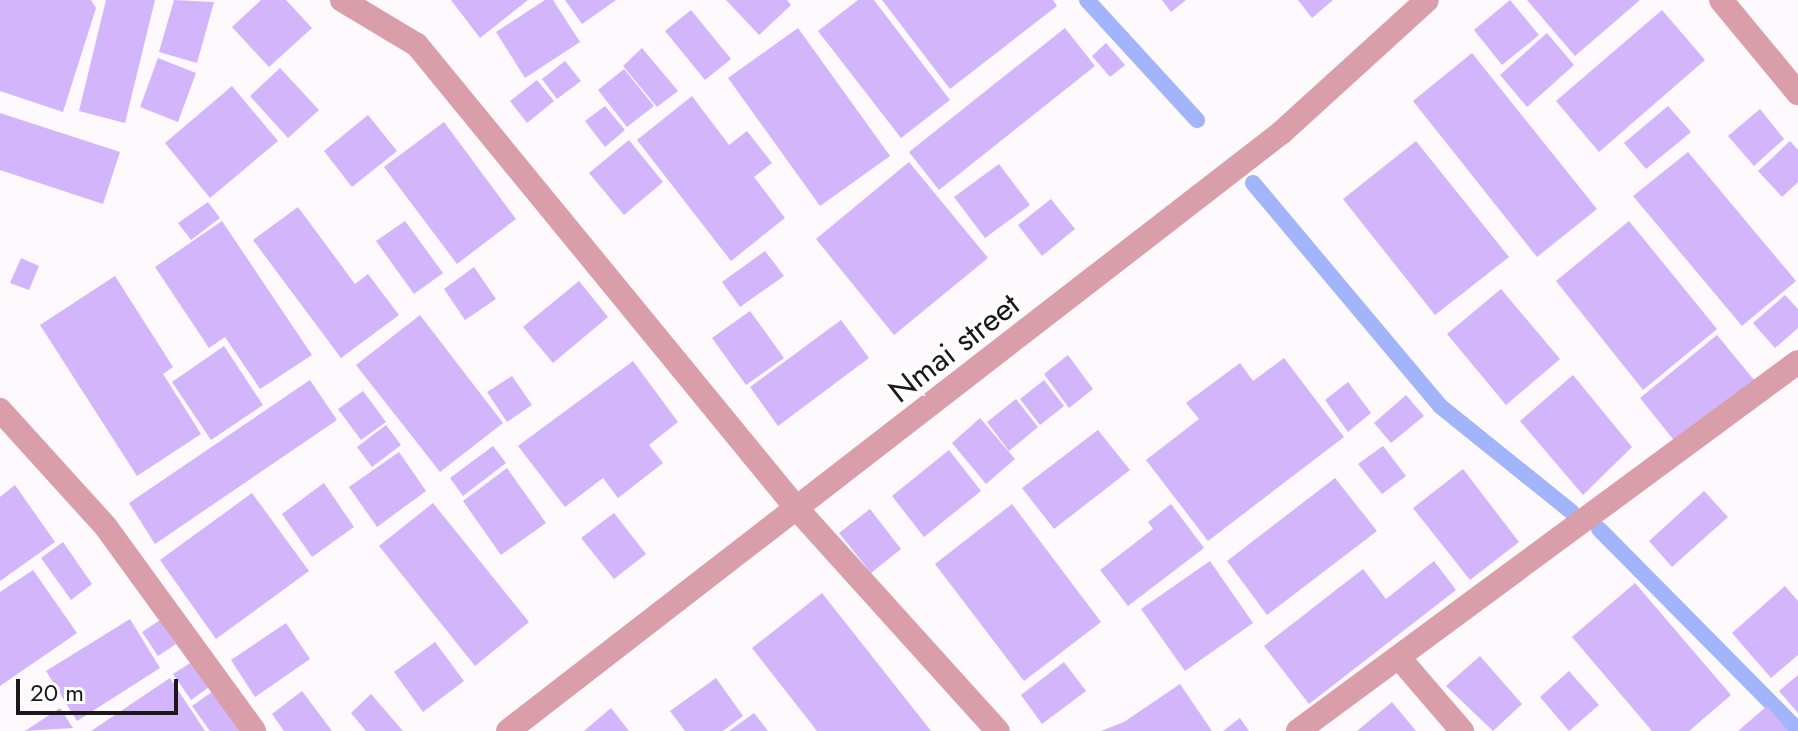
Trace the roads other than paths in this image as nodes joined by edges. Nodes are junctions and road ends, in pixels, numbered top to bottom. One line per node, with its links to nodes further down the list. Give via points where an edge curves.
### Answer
1 (342, 0): 7 (street, via 417,45)
2 (1427, 0): 7 (street, Nmai street, via 1281,133)
3 (1721, 0): 4 (street)
4 (1798, 93)
5 (1798, 362): 8 (street)
6 (0, 410): 9 (street, via 106,527)
7 (798, 510): 10 (street, Nmai street); 11 (street)
8 (1401, 660): 12 (street); 13 (street)
9 (254, 731)
10 (508, 731)
11 (998, 731)
12 (1298, 731)
13 (1462, 731)

